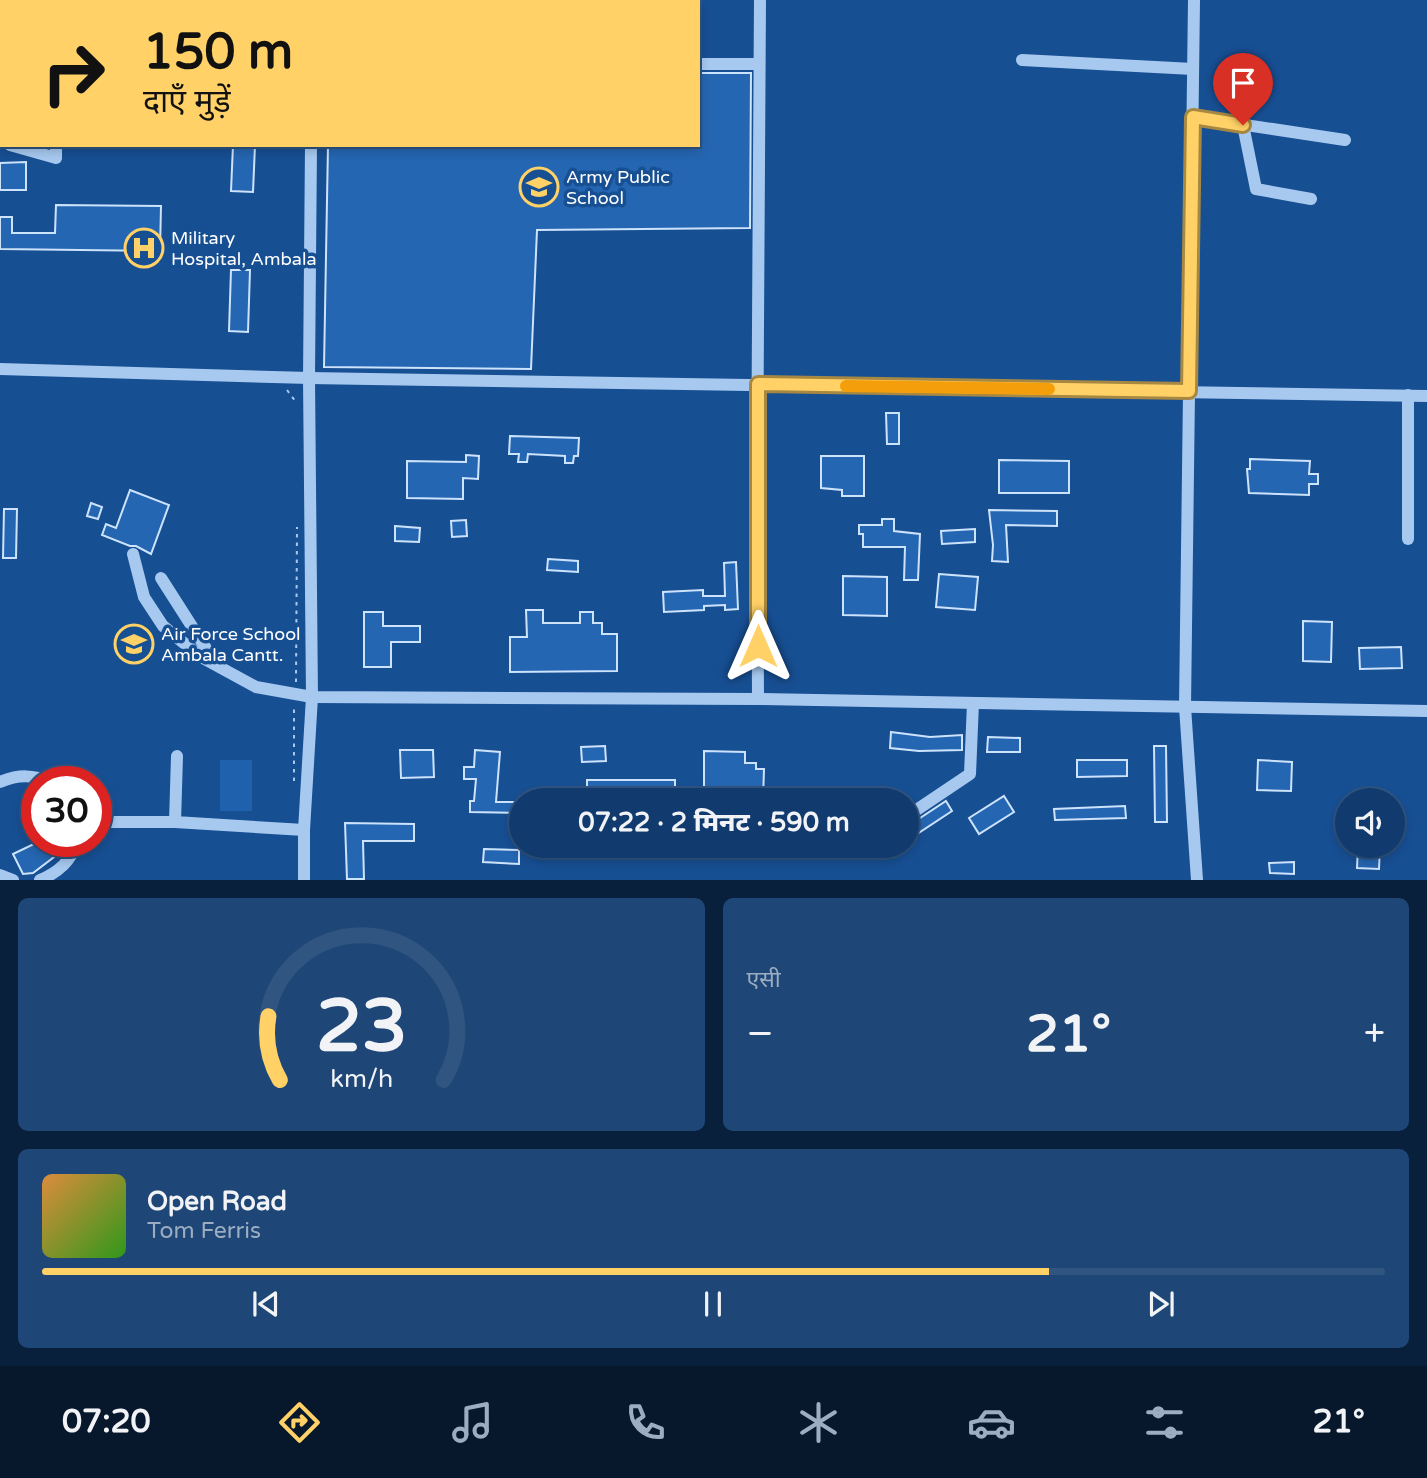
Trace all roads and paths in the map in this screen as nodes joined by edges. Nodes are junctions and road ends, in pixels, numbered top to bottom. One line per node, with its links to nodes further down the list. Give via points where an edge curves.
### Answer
1 (760, 0): 5 (street)
2 (1194, 0): 6 (street)
3 (1022, 60): 6 (street)
4 (700, 64): 5 (street)
5 (759, 64): 16 (street)
6 (1193, 69): 7 (street)
7 (1193, 117): 8 (street); 18 (street)
8 (1243, 125): 9 (street); 13 (street, via 1256,189)
9 (1345, 140)
10 (17, 147): 11 (street, via 56,158)
11 (56, 147)
12 (311, 147): 15 (street)
13 (1311, 199)
14 (0, 369): 15 (street)
15 (309, 378): 16 (street); 28 (street)
16 (758, 384): 18 (street); 29 (street)
17 (282, 388): 21 (path, via 292,394)
18 (1189, 391): 19 (street); 32 (street)
19 (1408, 395): 20 (street); 23 (street)
20 (1427, 396)
21 (298, 407)
22 (298, 520): 27 (path)
23 (1408, 539)
24 (132, 554): 26 (street, via 144,597 163,626)
25 (161, 578): 26 (street)
26 (219, 667): 28 (street, via 256,687)
27 (296, 685)
28 (312, 697): 29 (street); 41 (street)
29 (758, 699): 30 (street)
30 (974, 703): 32 (street); 38 (street, via 970,774)
31 (294, 705): 37 (path)
32 (1185, 707): 33 (street); 47 (street)
33 (1427, 711)
34 (177, 756): 40 (street)
35 (21, 776): 36 (street)
36 (0, 782)
37 (294, 787)
38 (919, 808)
39 (112, 822): 40 (street)
40 (175, 822): 41 (street)
41 (304, 830): 46 (street)
42 (70, 857): 45 (street, via 55,873)
43 (0, 875): 44 (street)
44 (13, 880)
45 (40, 880)
46 (304, 880)
47 (1197, 880)

